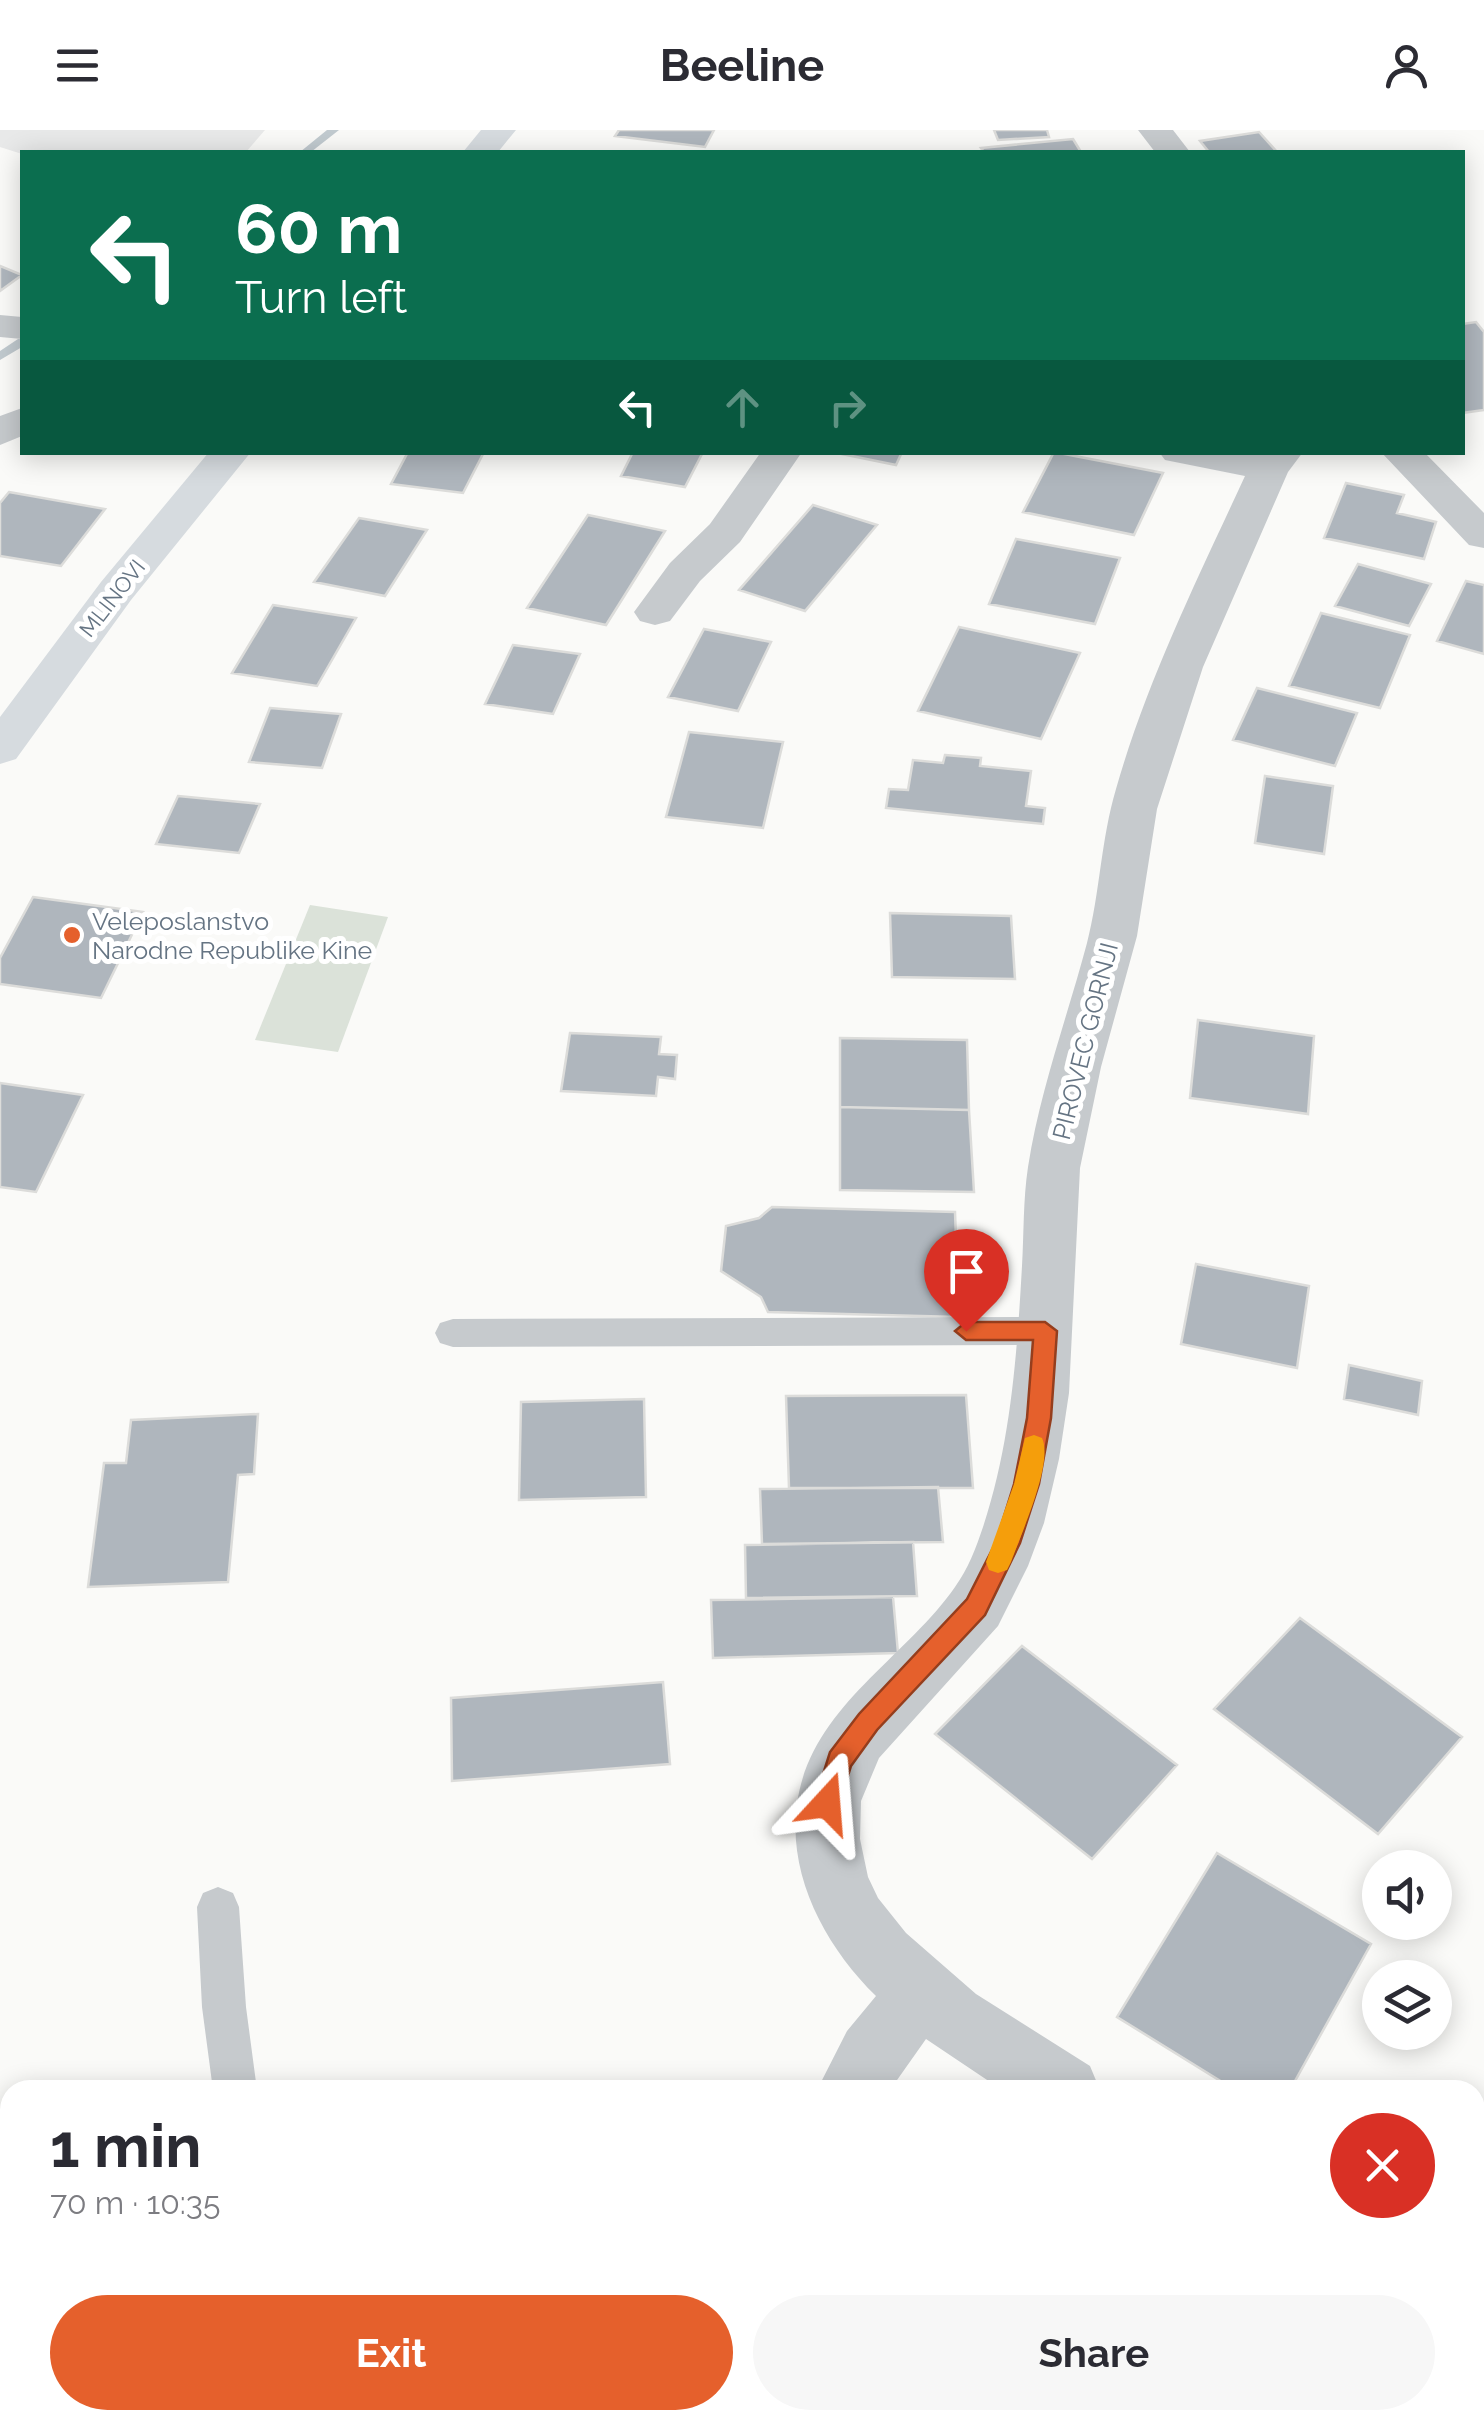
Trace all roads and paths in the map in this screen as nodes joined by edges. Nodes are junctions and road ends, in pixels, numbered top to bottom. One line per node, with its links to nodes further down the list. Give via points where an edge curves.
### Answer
1 (499, 130): 3 (main road)
2 (1155, 130): 4 (street)
3 (482, 150)
4 (1171, 150)
5 (230, 455): 12 (main road, MLINOVI, via 92,621)
6 (780, 455): 11 (street, via 725,533)
7 (1215, 455): 9 (street)
8 (1403, 455): 10 (street)
9 (1276, 460): 13 (street, PIROVEC GORNJI, via 1186,650 1136,797 1112,937 1063,1112)
10 (1484, 536)
11 (655, 612)
12 (0, 749)
13 (1045, 1331): 14 (lane); 16 (street, PIROVEC GORNJI, via 1039,1418 1008,1543 976,1607 840,1761 827,1803 835,1878 854,1918)
14 (453, 1333)
15 (218, 1907): 17 (lane)
16 (920, 1994): 18 (street); 19 (street, PIROVEC GORNJI)
17 (234, 2080)
18 (857, 2080)
19 (1048, 2080)

